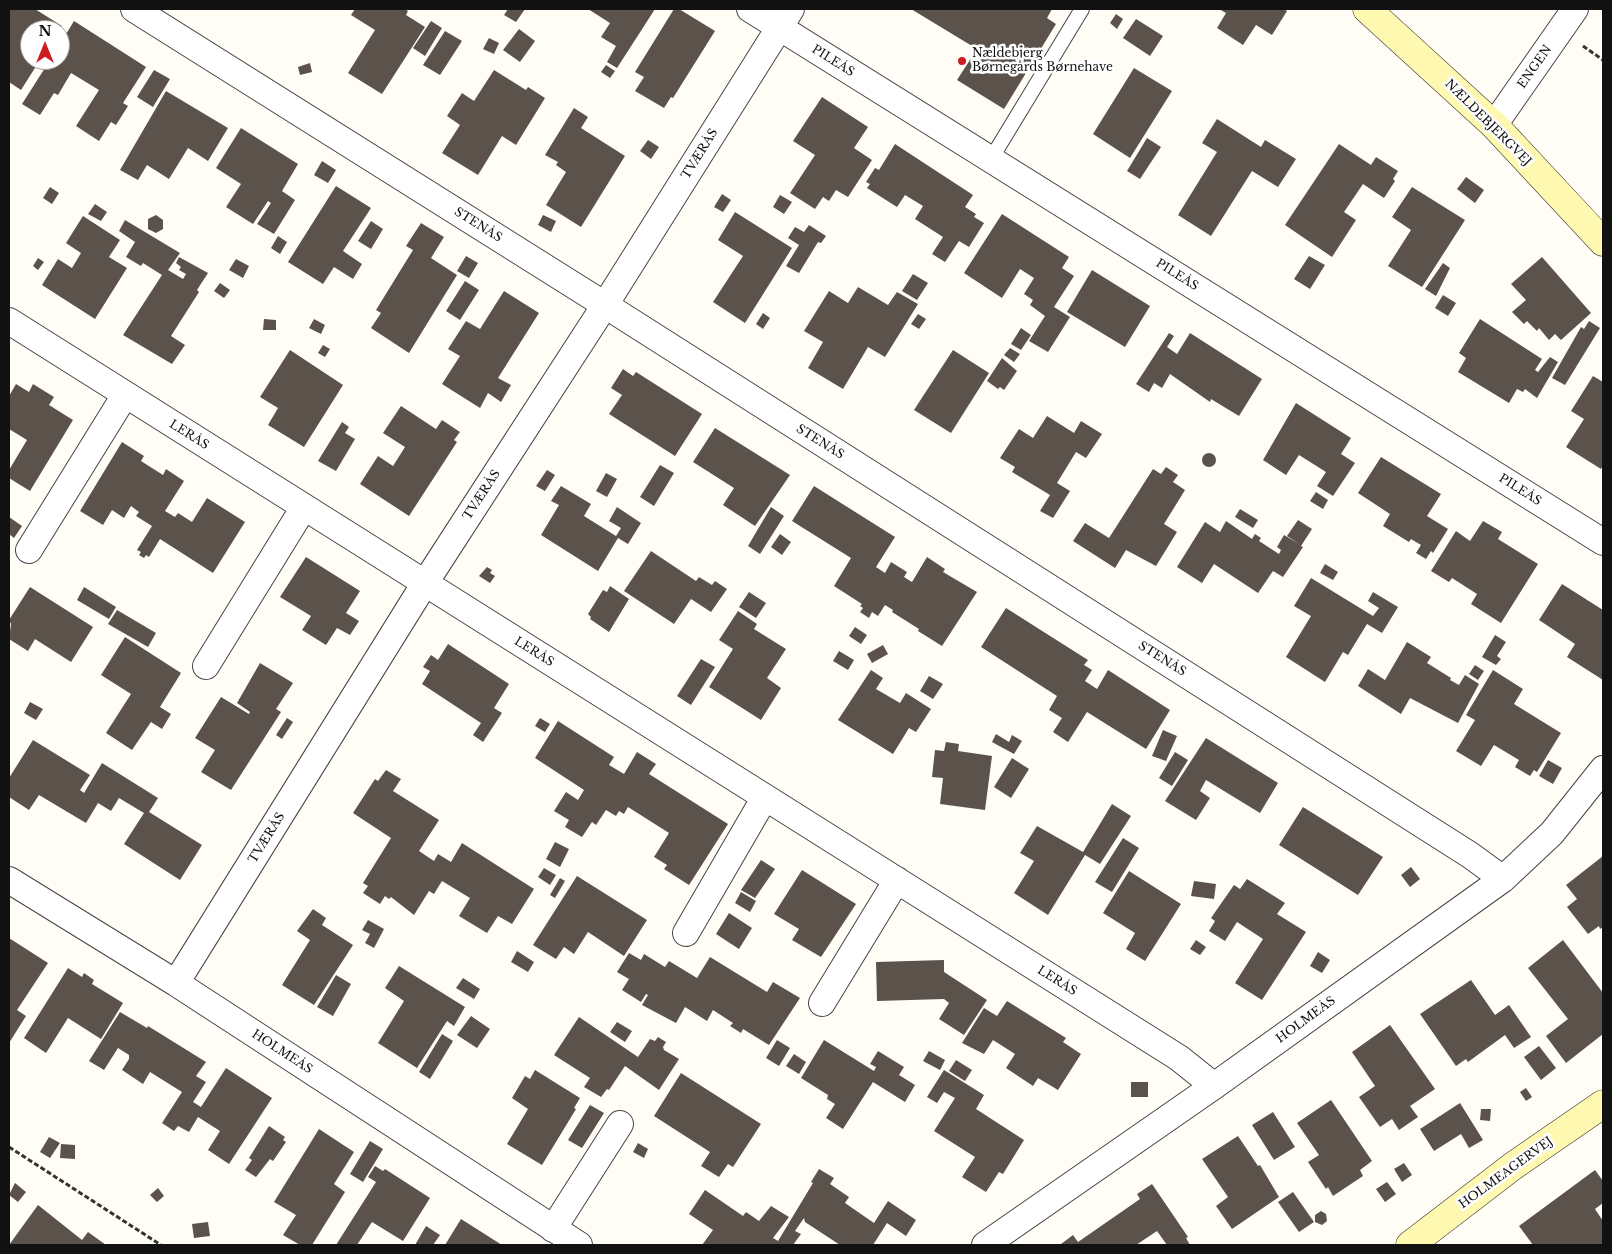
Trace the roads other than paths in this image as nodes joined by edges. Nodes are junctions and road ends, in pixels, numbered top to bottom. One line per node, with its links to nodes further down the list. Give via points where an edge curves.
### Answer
1 (134, 9): 10 (street, STENÅS)
2 (750, 9): 6 (street, PILEÅS)
3 (1082, 9): 8 (lane)
4 (1367, 9): 7 (street, NÆLDEBJERGVEJ)
5 (1575, 9): 7 (street, ENGEN)
6 (785, 18): 8 (street, PILEÅS); 10 (street, TVÆRÅS)
7 (1494, 125): 9 (street, NÆLDEBJERGVEJ)
8 (991, 159): 14 (street, PILEÅS)
9 (1603, 242)
10 (605, 305): 16 (street, TVÆRÅS); 20 (street, STENÅS, via 1454,844)
11 (9, 321): 12 (street, LERÅS)
12 (125, 394): 13 (street, LERÅS); 15 (street)
13 (304, 508): 16 (street, LERÅS); 17 (street)
14 (1603, 542)
15 (29, 550)
16 (425, 583): 19 (street, LERÅS); 24 (street, TVÆRÅS)
17 (206, 666)
18 (1603, 769): 20 (street, HOLMEÅS, via 1552,833)
19 (765, 797): 22 (street, LERÅS); 23 (street)
20 (1503, 879): 26 (street, HOLMEÅS)
21 (9, 880): 24 (street, HOLMEÅS)
22 (897, 880): 25 (street); 26 (street, LERÅS, via 1179,1058)
23 (686, 933)
24 (176, 983): 29 (street, HOLMEÅS)
25 (822, 1003)
26 (1214, 1086): 31 (street, HOLMEÅS)
27 (1603, 1104): 32 (street, HOLMEAGERVEJ, via 1513,1166)
28 (620, 1124): 29 (street)
29 (553, 1229): 30 (street, HOLMEÅS)
30 (579, 1245)
31 (985, 1245)
32 (1410, 1245)

